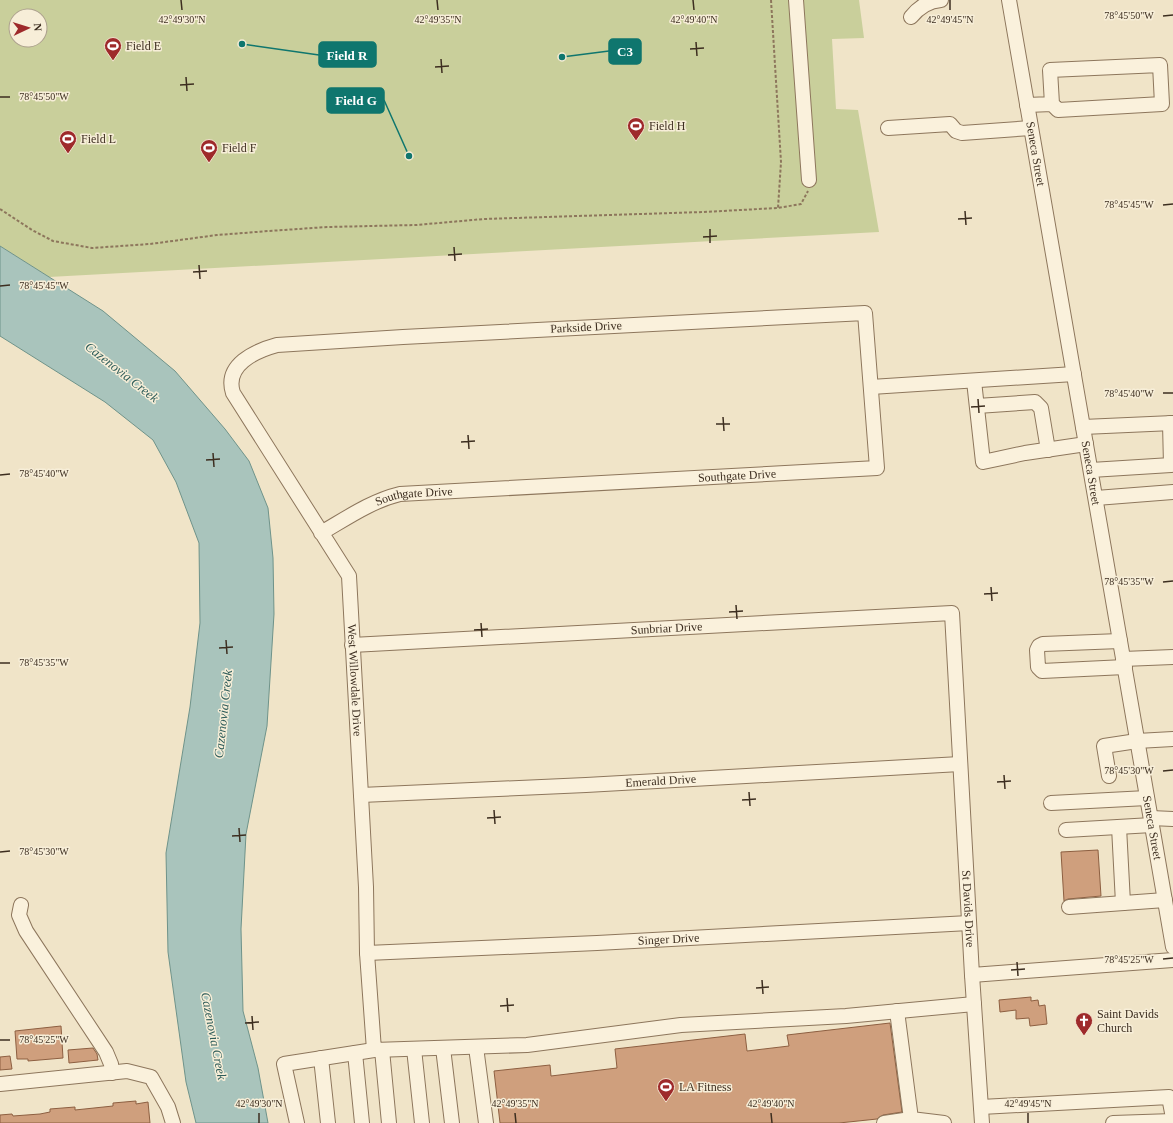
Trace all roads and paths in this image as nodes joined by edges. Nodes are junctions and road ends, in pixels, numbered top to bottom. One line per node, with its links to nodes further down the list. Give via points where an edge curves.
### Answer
1 (771, 0): 11 (path, via 781,162)
2 (796, 0): 10 (street)
3 (941, 0): 5 (street, via 926,3)
4 (1009, 0): 7 (street, Seneca Street)
5 (911, 17)
6 (1052, 104): 6 (street, via 1050,70 1160,65 1162,104 1058,110); 7 (street)
7 (1027, 105): 9 (street, Seneca Street)
8 (888, 128): 9 (street, via 950,124 962,133)
9 (1031, 128): 14 (street, Seneca Street)
10 (809, 184): 11 (path, via 801,204)
11 (778, 208): 12 (path, via 319,228 92,248 53,241)
12 (0, 209)
13 (239, 365): 16 (street, Parkside Drive, via 251,355 277,345 865,313); 25 (street, West Willowdale Drive, via 231,378 234,393)
14 (1074, 374): 15 (street); 19 (street, Seneca Street)
15 (974, 380): 16 (street); 17 (street)
16 (871, 388): 25 (street, Southgate Drive, via 877,468 400,494 371,505)
17 (976, 406): 21 (street, via 1035,402 1041,408); 21 (street, via 983,462)
18 (1172, 423): 19 (street); 22 (street, via 1171,465)
19 (1083, 427): 20 (street, Seneca Street)
20 (1086, 444): 21 (street); 22 (street, Seneca Street)
21 (1048, 450)
22 (1091, 470): 24 (street, Seneca Street)
23 (1173, 492): 24 (street)
24 (1096, 498): 27 (street, Seneca Street)
25 (322, 533): 28 (street, West Willowdale Drive, via 348,576)
26 (954, 641): 28 (street, Sunbriar Drive, via 952,613); 33 (street, St Davids Drive)
27 (1120, 641): 30 (street, Seneca Street); 30 (street, via 1043,644 1037,650 1038,667 1042,670)
28 (352, 645): 35 (street, West Willowdale Drive)
29 (1173, 657): 30 (street)
30 (1124, 663): 32 (street, Seneca Street)
31 (1173, 740): 32 (street)
32 (1138, 741): 34 (street, via 1104,746); 36 (street, Seneca Street)
33 (960, 764): 35 (street, Emerald Drive, via 594,785); 46 (street, St Davids Drive)
34 (1109, 776)
35 (361, 795): 48 (street, West Willowdale Drive)
36 (1147, 798): 37 (street); 39 (street, Seneca Street)
37 (1051, 803)
38 (1173, 819): 39 (street)
39 (1151, 822): 40 (street); 42 (street, Seneca Street)
40 (1119, 827): 41 (street); 43 (street)
41 (1066, 830)
42 (1165, 900): 43 (street); 47 (street, Seneca Street)
43 (1123, 903): 45 (street)
44 (21, 905): 59 (street, via 19,915 26,931 106,1052)
45 (1069, 907)
46 (969, 923): 48 (street, Singer Drive); 50 (street, St Davids Drive)
47 (1173, 947)
48 (367, 953): 56 (street, West Willowdale Drive, via 372,1031)
49 (1173, 960): 50 (street)
50 (972, 975): 51 (street, St Davids Drive)
51 (974, 1004): 52 (street); 61 (street, St Davids Drive)
52 (897, 1011): 53 (street, via 681,1025 527,1045); 62 (street)
53 (476, 1047): 54 (street); 72 (street)
54 (443, 1048): 55 (street); 71 (street)
55 (414, 1049): 56 (street); 70 (street)
56 (378, 1050): 57 (street); 69 (street, West Willowdale Drive)
57 (355, 1053): 58 (street); 68 (street)
58 (321, 1058): 66 (street, via 284,1064); 67 (street)
59 (112, 1073): 60 (street); 65 (street, via 127,1071 151,1077 168,1107)
60 (0, 1084)
61 (981, 1107): 63 (street, via 1169,1097); 75 (street, St Davids Drive)
62 (916, 1121): 73 (street); 74 (street)
63 (1170, 1121): 64 (street)
64 (1135, 1122): 76 (street)
65 (173, 1123)
66 (297, 1123)
67 (328, 1123)
68 (362, 1123)
69 (389, 1123)
70 (422, 1123)
71 (452, 1123)
72 (486, 1123)
73 (884, 1123)
74 (944, 1123)
75 (982, 1123)
76 (1113, 1123)

